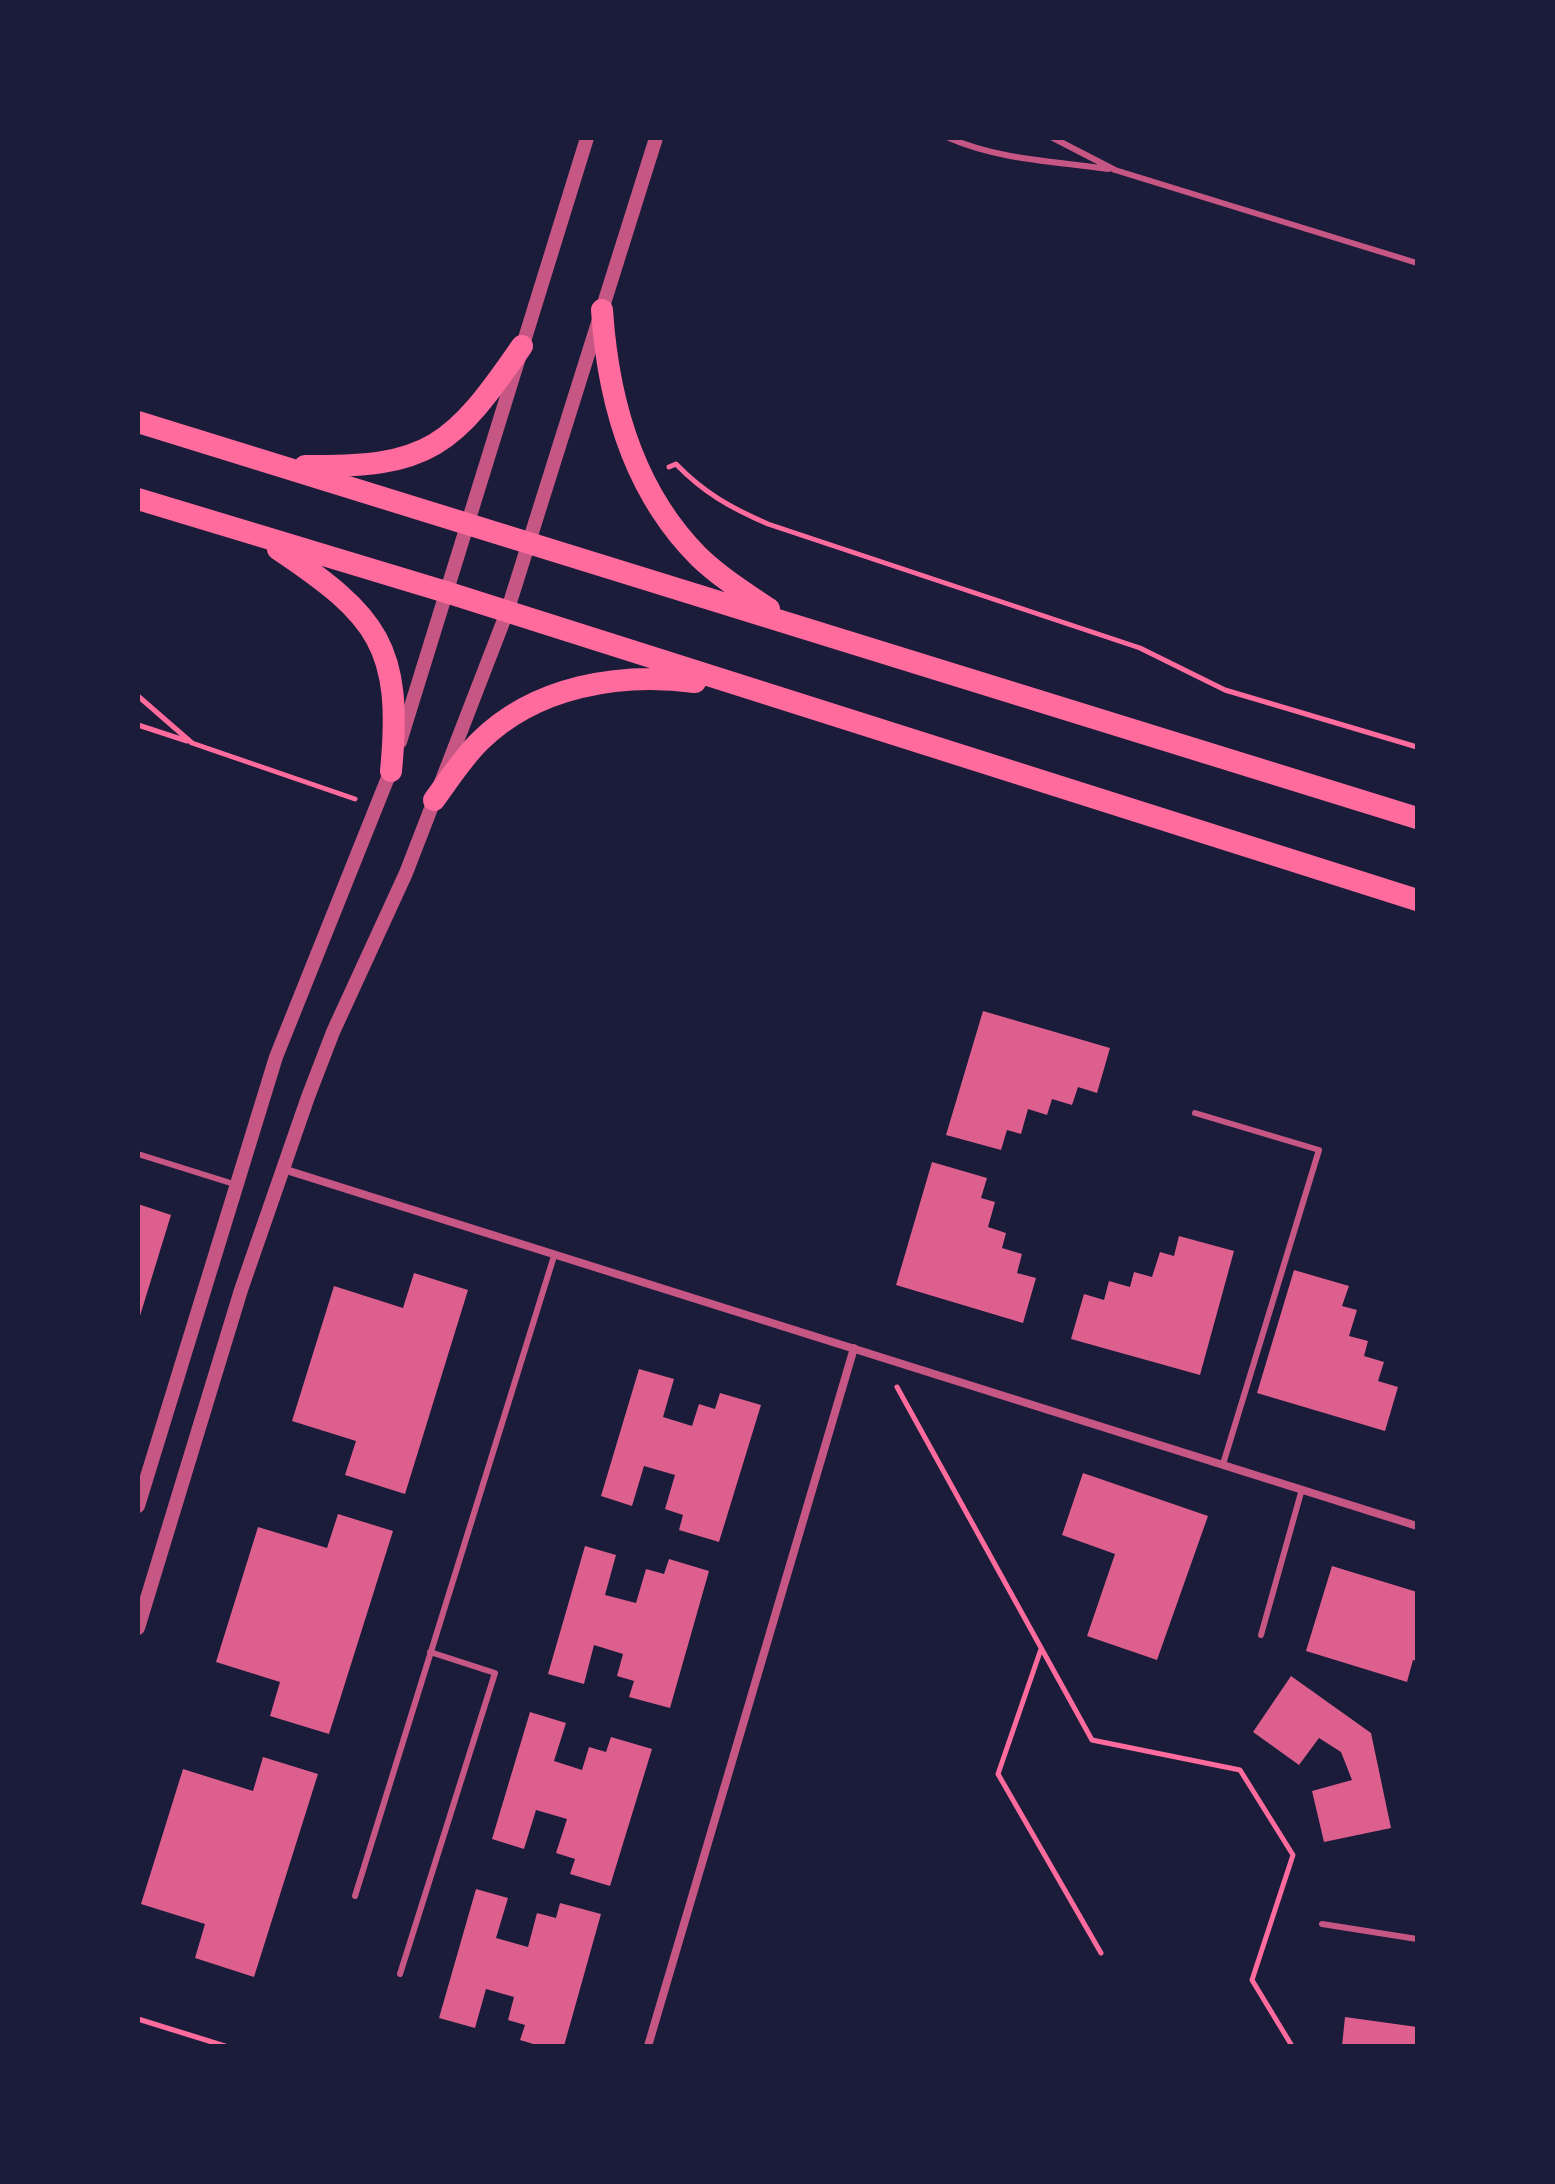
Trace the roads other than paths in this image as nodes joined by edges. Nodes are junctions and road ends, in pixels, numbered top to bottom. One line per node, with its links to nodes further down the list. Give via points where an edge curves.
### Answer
1 (587, 138): 10 (street)
2 (656, 138): 6 (street)
3 (666, 138): 6 (lane)
4 (949, 138): 7 (lane, via 1019,159)
5 (1053, 138): 7 (lane)
6 (651, 155): 9 (street)
7 (1115, 170): 8 (lane)
8 (1417, 263)
9 (602, 310): 16 (street); 19 (highway, via 613,393 626,443 643,480 699,557)
10 (522, 346): 12 (highway, via 466,421 436,445 401,461 356,467); 14 (street)
11 (138, 422): 12 (highway)
12 (279, 466): 14 (highway)
13 (138, 499): 15 (highway)
14 (466, 523): 16 (highway); 17 (street)
15 (257, 535): 17 (highway); 21 (highway, via 349,600 378,640 392,674 395,703)
16 (528, 542): 18 (street); 19 (highway)
17 (446, 592): 18 (highway); 21 (street)
18 (507, 612): 20 (highway); 22 (street)
19 (786, 621): 23 (highway)
20 (757, 691): 22 (highway, via 651,676 548,696 512,715 477,743); 24 (highway)
21 (391, 771): 28 (street, via 300,991)
22 (434, 800): 27 (street, via 333,1032)
23 (1417, 818)
24 (1417, 900)
25 (1195, 1113): 31 (lane, via 1319,1150)
26 (138, 1154): 28 (lane)
27 (283, 1169): 29 (street); 35 (street)
28 (237, 1185): 33 (street)
29 (554, 1256): 30 (street); 37 (lane)
30 (854, 1348): 31 (street); 42 (street)
31 (1223, 1464): 32 (street)
32 (1302, 1489): 34 (street); 36 (lane)
33 (138, 1506)
34 (1417, 1526)
35 (138, 1628)
36 (1261, 1635)
37 (430, 1652): 38 (lane); 41 (lane, via 495,1673)
38 (355, 1896)
39 (1322, 1924): 40 (lane)
40 (1417, 1939)
41 (400, 1974)
42 (648, 2046)

